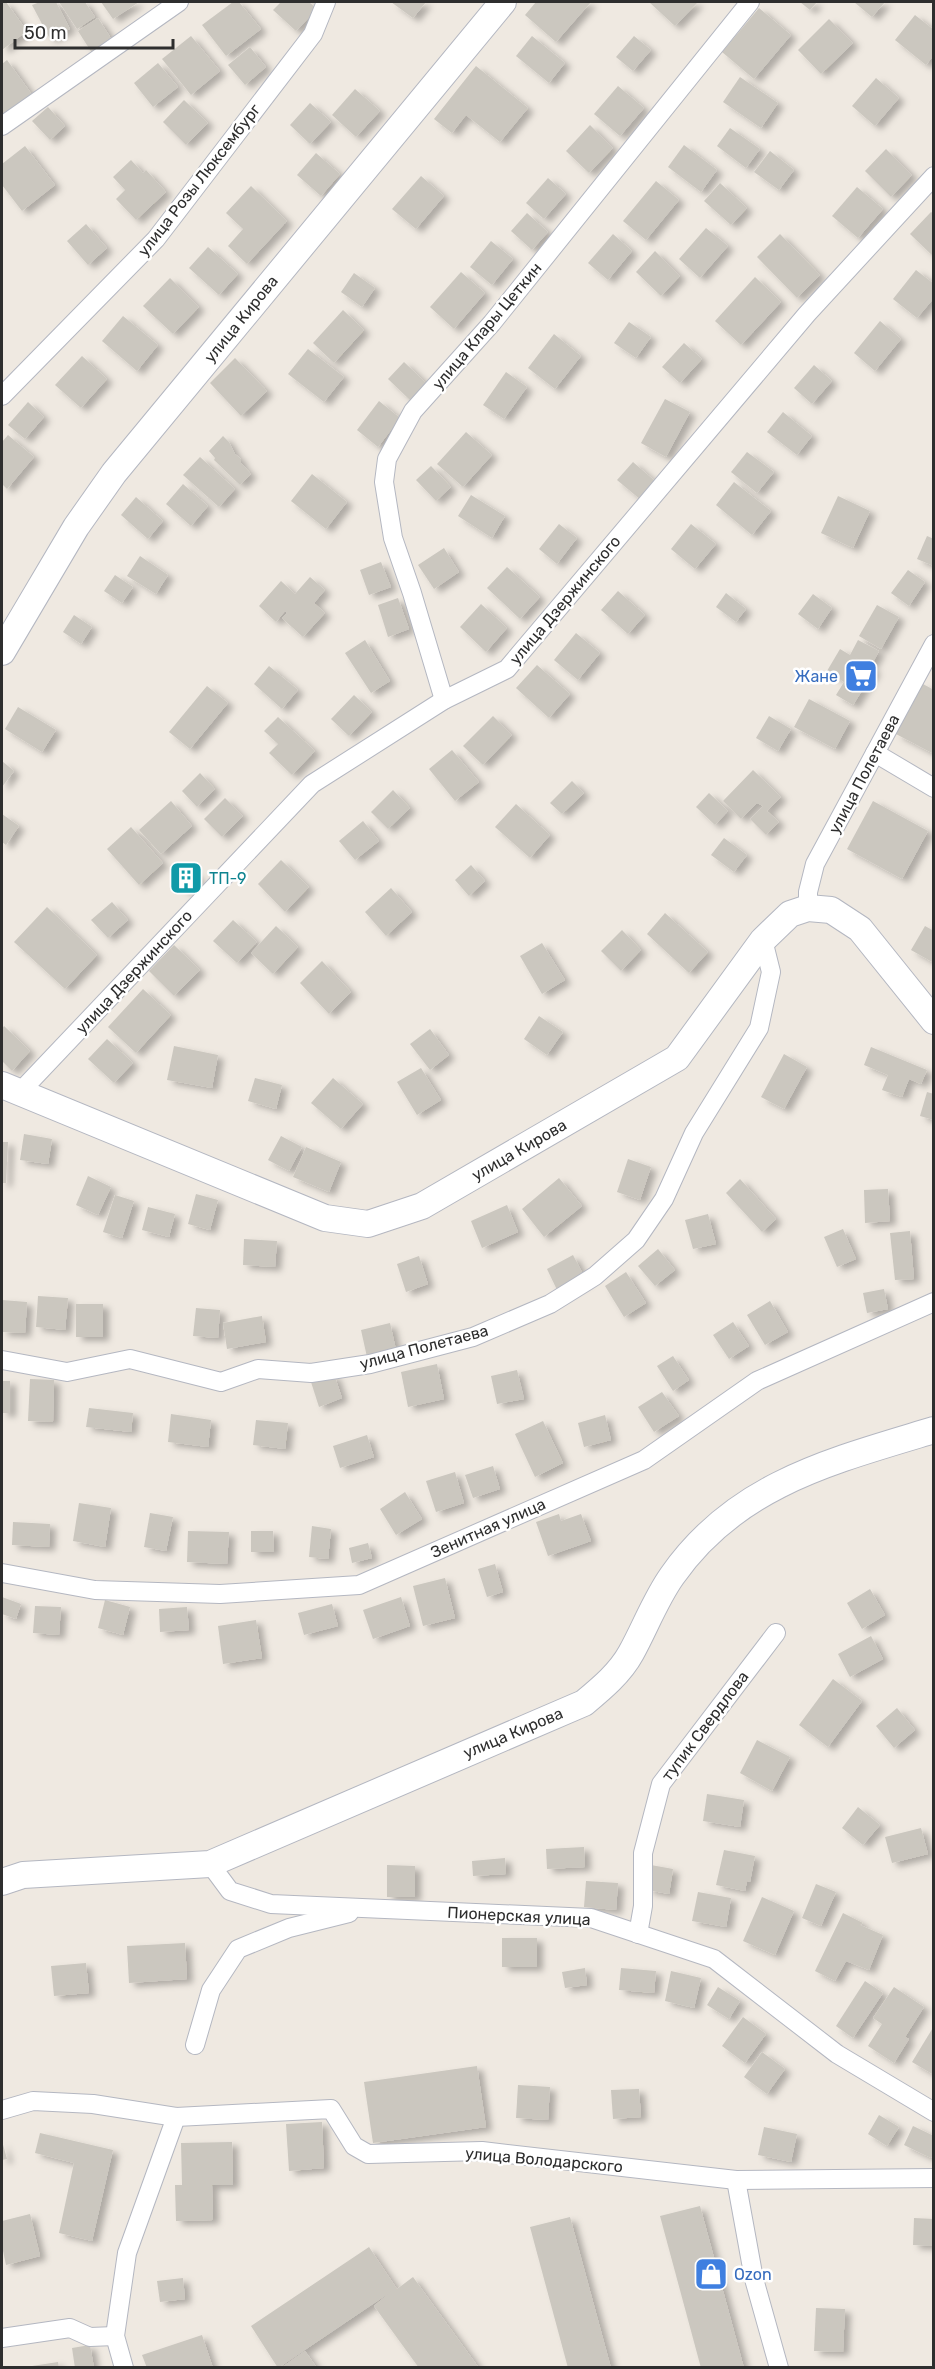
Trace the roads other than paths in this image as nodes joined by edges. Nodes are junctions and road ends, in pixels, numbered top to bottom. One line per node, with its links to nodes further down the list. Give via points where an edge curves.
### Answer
1 (179, 2): 5 (street)
2 (326, 2): 7 (street, улица Розы Люксембург, via 313,34 156,239)
3 (503, 2): 9 (main road, улица Кирова, via 114,473 76,527)
4 (750, 2): 10 (street, улица Клары Цеткин, via 492,323 413,411 387,459 384,482 393,538)
5 (2, 126)
6 (933, 176): 10 (street, улица Дзержинского, via 807,314 507,669)
7 (2, 396)
8 (933, 644): 11 (street, улица Полетаева)
9 (2, 652)
10 (444, 700): 16 (street, улица Дзержинского, via 312,784)
11 (875, 753): 12 (street); 13 (street, улица Полетаева, via 815,864)
12 (933, 788)
13 (808, 909): 14 (main road, улица Кирова, via 790,914); 15 (main road, via 831,910 860,929)
14 (763, 940): 16 (main road, улица Кирова, via 677,1058 422,1206 368,1224 325,1218); 18 (street, улица Полетаева, via 771,972 759,1028 694,1133 664,1199 636,1240 595,1276 550,1304 473,1337 370,1364 311,1373 258,1368 220,1382 130,1359 67,1372)
15 (933, 1021)
16 (11, 1088)
17 (933, 1302): 20 (street, Зенитная улица, via 757,1381 644,1460 359,1585 220,1594 95,1590)
18 (2, 1360)
19 (933, 1430): 22 (main road, улица Кирова, via 822,1464 747,1501 695,1545 670,1578 630,1655 609,1682 584,1702)
20 (2, 1573)
21 (776, 1633): 25 (street, тупик Свердлова, via 661,1784 643,1853 644,1906)
22 (210, 1864): 23 (main road, улица Кирова, via 22,1875); 24 (street, Пионерская улица, via 230,1891 271,1904)
23 (2, 1881)
24 (371, 1908): 25 (street, Пионерская улица, via 591,1918); 26 (street, via 289,1929 238,1949 211,1990)
25 (638, 1934): 28 (street, Пионерская улица, via 714,1959 837,2054)
26 (195, 2045)
27 (2, 2110): 29 (street, via 33,2101 93,2104)
28 (933, 2112)
29 (176, 2117): 31 (street, улица Володарского, via 331,2109 354,2146 368,2154 482,2151); 32 (street, via 127,2253)
30 (933, 2178): 31 (street, улица Володарского)
31 (736, 2180): 35 (street, via 754,2279)
32 (115, 2336): 33 (street, via 90,2337 70,2328); 34 (street)
33 (2, 2338)
34 (124, 2367)
35 (779, 2367)

